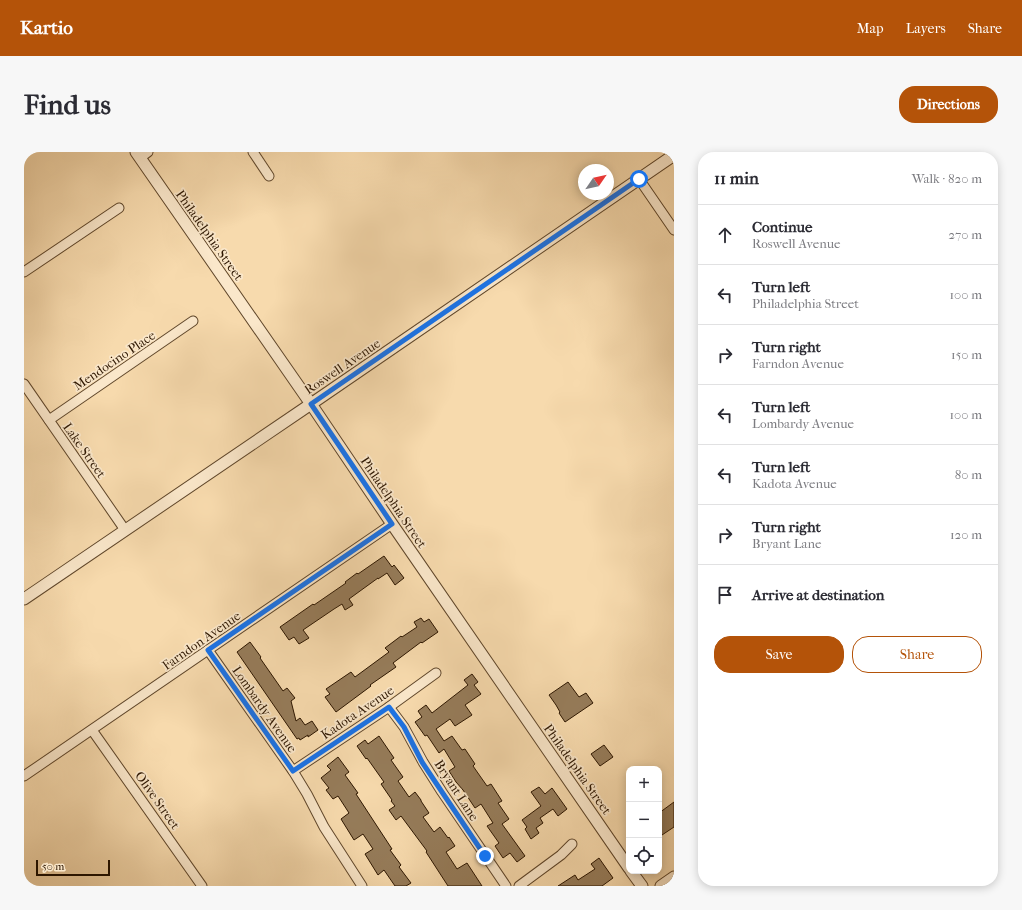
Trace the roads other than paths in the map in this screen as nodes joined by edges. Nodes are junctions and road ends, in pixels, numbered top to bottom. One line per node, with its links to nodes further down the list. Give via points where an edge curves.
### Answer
1 (252, 152): 4 (street)
2 (141, 154): 11 (street, Philadelphia Street)
3 (674, 155): 5 (street, Roswell Avenue)
4 (269, 176)
5 (639, 179): 7 (street); 11 (street, Roswell Avenue)
6 (119, 208): 8 (street)
7 (674, 230)
8 (24, 272)
9 (193, 321): 12 (street, Mendocino Place)
10 (24, 384): 12 (street, Lake Street)
11 (311, 404): 13 (street, Philadelphia Street); 14 (street, Roswell Avenue)
12 (49, 420): 14 (street, Lake Street)
13 (392, 524): 16 (street, Farndon Avenue); 23 (street, Philadelphia Street)
14 (125, 530): 15 (street, Roswell Avenue)
15 (24, 599)
16 (208, 650): 19 (street, Farndon Avenue); 20 (street, Lombardy Avenue)
17 (436, 673): 18 (street, Kadota Avenue)
18 (389, 707): 20 (street, Kadota Avenue); 28 (street, Bryant Lane, via 404,727 422,762)
19 (92, 730): 21 (street, Farndon Avenue); 26 (street, Olive Street)
20 (293, 771): 27 (street, Lombardy Avenue, via 324,827)
21 (24, 776)
22 (572, 844): 29 (street)
23 (626, 864)
24 (633, 874): 30 (street)
25 (674, 877): 31 (street)
26 (202, 886)
27 (362, 886)
28 (506, 886)
29 (519, 886)
30 (642, 886)
31 (661, 886)

